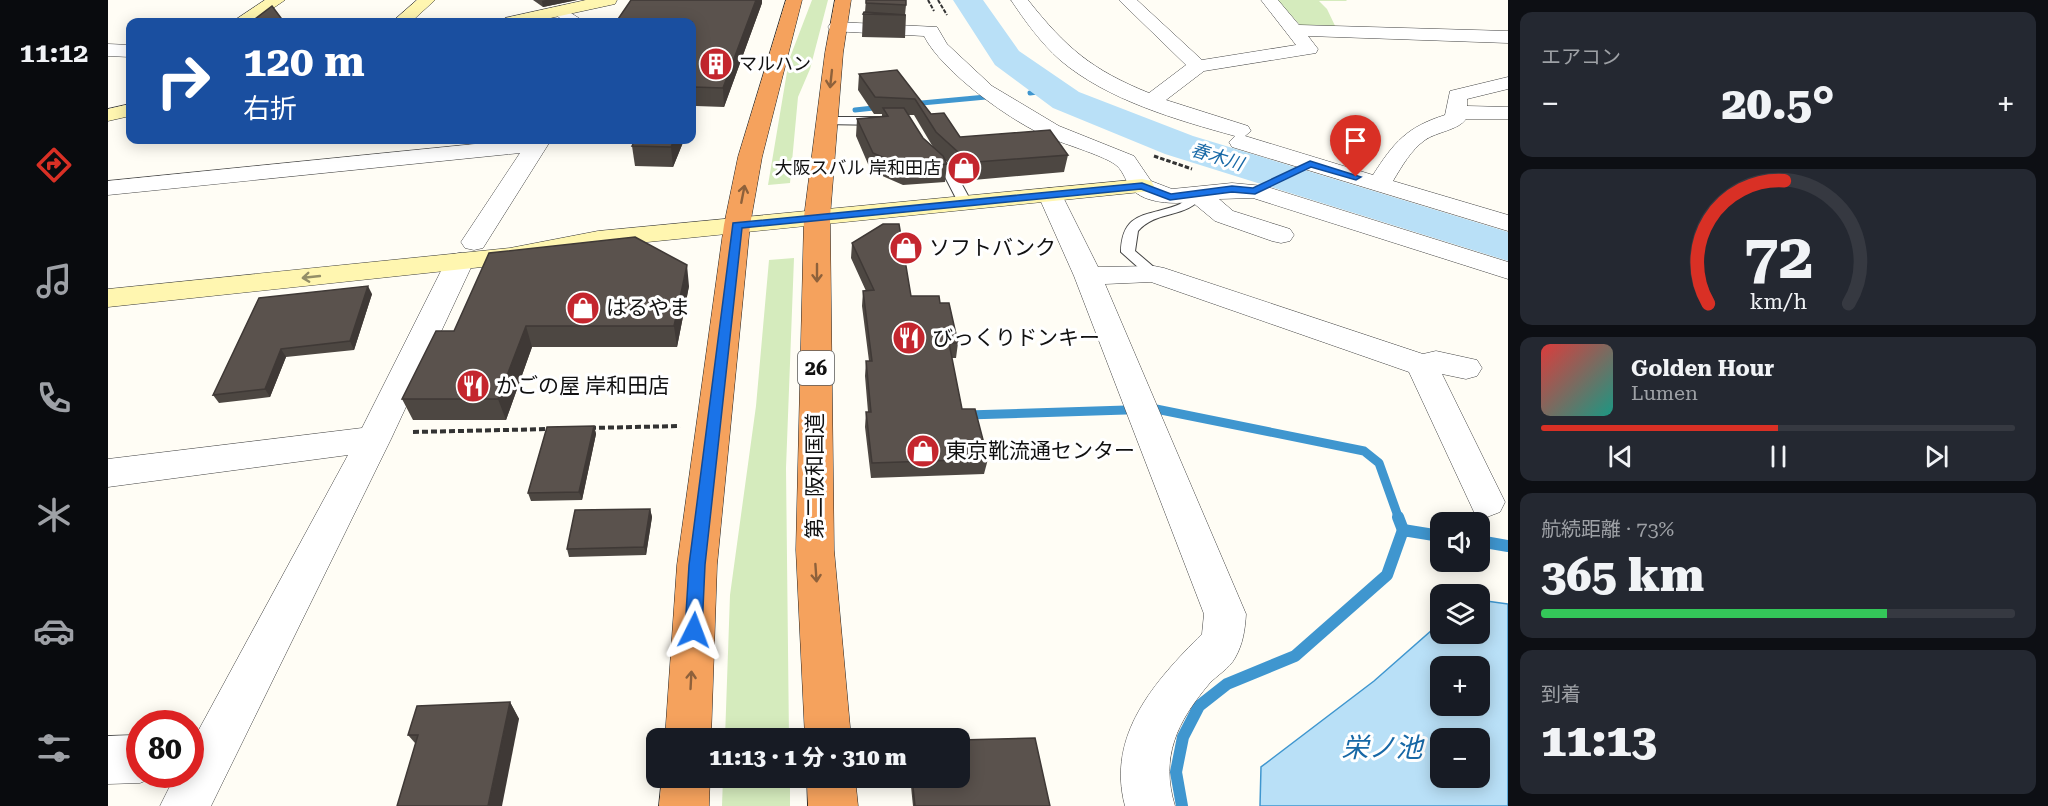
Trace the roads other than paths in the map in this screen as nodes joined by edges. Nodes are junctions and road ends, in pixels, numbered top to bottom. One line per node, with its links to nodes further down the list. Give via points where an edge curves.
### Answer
1 (277, 0): 10 (street)
2 (427, 0): 11 (street)
3 (609, 0): 8 (street)
4 (794, 0): 42 (highway, one-way to 4, via 750,157)
5 (1019, 0): 20 (street, via 1067,56 1086,70)
6 (1127, 0): 18 (street)
7 (1269, 0): 14 (street)
8 (560, 11): 12 (street); 13 (street)
9 (840, 14): 26 (highway, 第二阪和国道 / 26, one-way to 26); 34 (street, via 931,31 939,48 985,90 1051,131 1126,161)
10 (248, 18)
11 (406, 18)
12 (529, 18)
13 (570, 18)
14 (1294, 30): 15 (street); 18 (street, via 1309,49)
15 (1508, 37)
16 (108, 50): 17 (street)
17 (126, 51)
18 (1198, 66): 20 (street)
19 (1505, 87): 22 (street, via 1457,95)
20 (1153, 100): 31 (street)
21 (126, 111): 24 (street)
22 (1456, 112): 23 (street); 33 (street, via 1455,118 1428,127 1405,142)
23 (1508, 112)
24 (108, 115)
25 (897, 120): 26 (lane)
26 (827, 121): 40 (highway, 第二阪和国道 / 26)
27 (356, 144): 32 (street)
28 (521, 144): 32 (street)
29 (537, 144): 44 (street)
30 (922, 144): 39 (lane, via 948,171)
31 (1306, 165): 33 (street); 36 (street)
32 (332, 166): 35 (street)
33 (1379, 184): 41 (street)
34 (1142, 186): 37 (street, via 1170,197); 38 (street)
35 (108, 188)
36 (1259, 189): 37 (street); 45 (street)
37 (1198, 194): 43 (street, via 1224,216); 46 (lane, via 1186,207 1152,214 1126,240 1128,252)
38 (1050, 195): 39 (street); 47 (street)
39 (965, 203): 40 (street)
40 (817, 217): 42 (street); 56 (highway, 第二阪和国道 / 26, one-way to 56, via 815,550)
41 (1508, 223)
42 (737, 225): 44 (street, via 598,239 510,256); 55 (highway, one-way to 42, via 697,565)
43 (1281, 235)
44 (467, 251): 48 (street); 49 (street, one-way to 49); 52 (street)
45 (1508, 271)
46 (1154, 274): 47 (street); 50 (street)
47 (1088, 276): 66 (street, via 1225,614 1220,644 1166,706 1147,744 1144,792)
48 (108, 279)
49 (108, 298)
50 (1422, 365): 51 (street, via 1436,362); 54 (street)
51 (1466, 368)
52 (374, 439): 53 (street); 57 (street)
53 (108, 473)
54 (1490, 486)
55 (689, 728)
56 (827, 728)
57 (204, 751)
58 (126, 759): 59 (street)
59 (108, 760)
60 (191, 788): 63 (street)
61 (685, 788): 64 (highway)
62 (832, 788): 65 (highway)
63 (185, 806)
64 (684, 806)
65 (833, 806)
66 (1150, 806)

